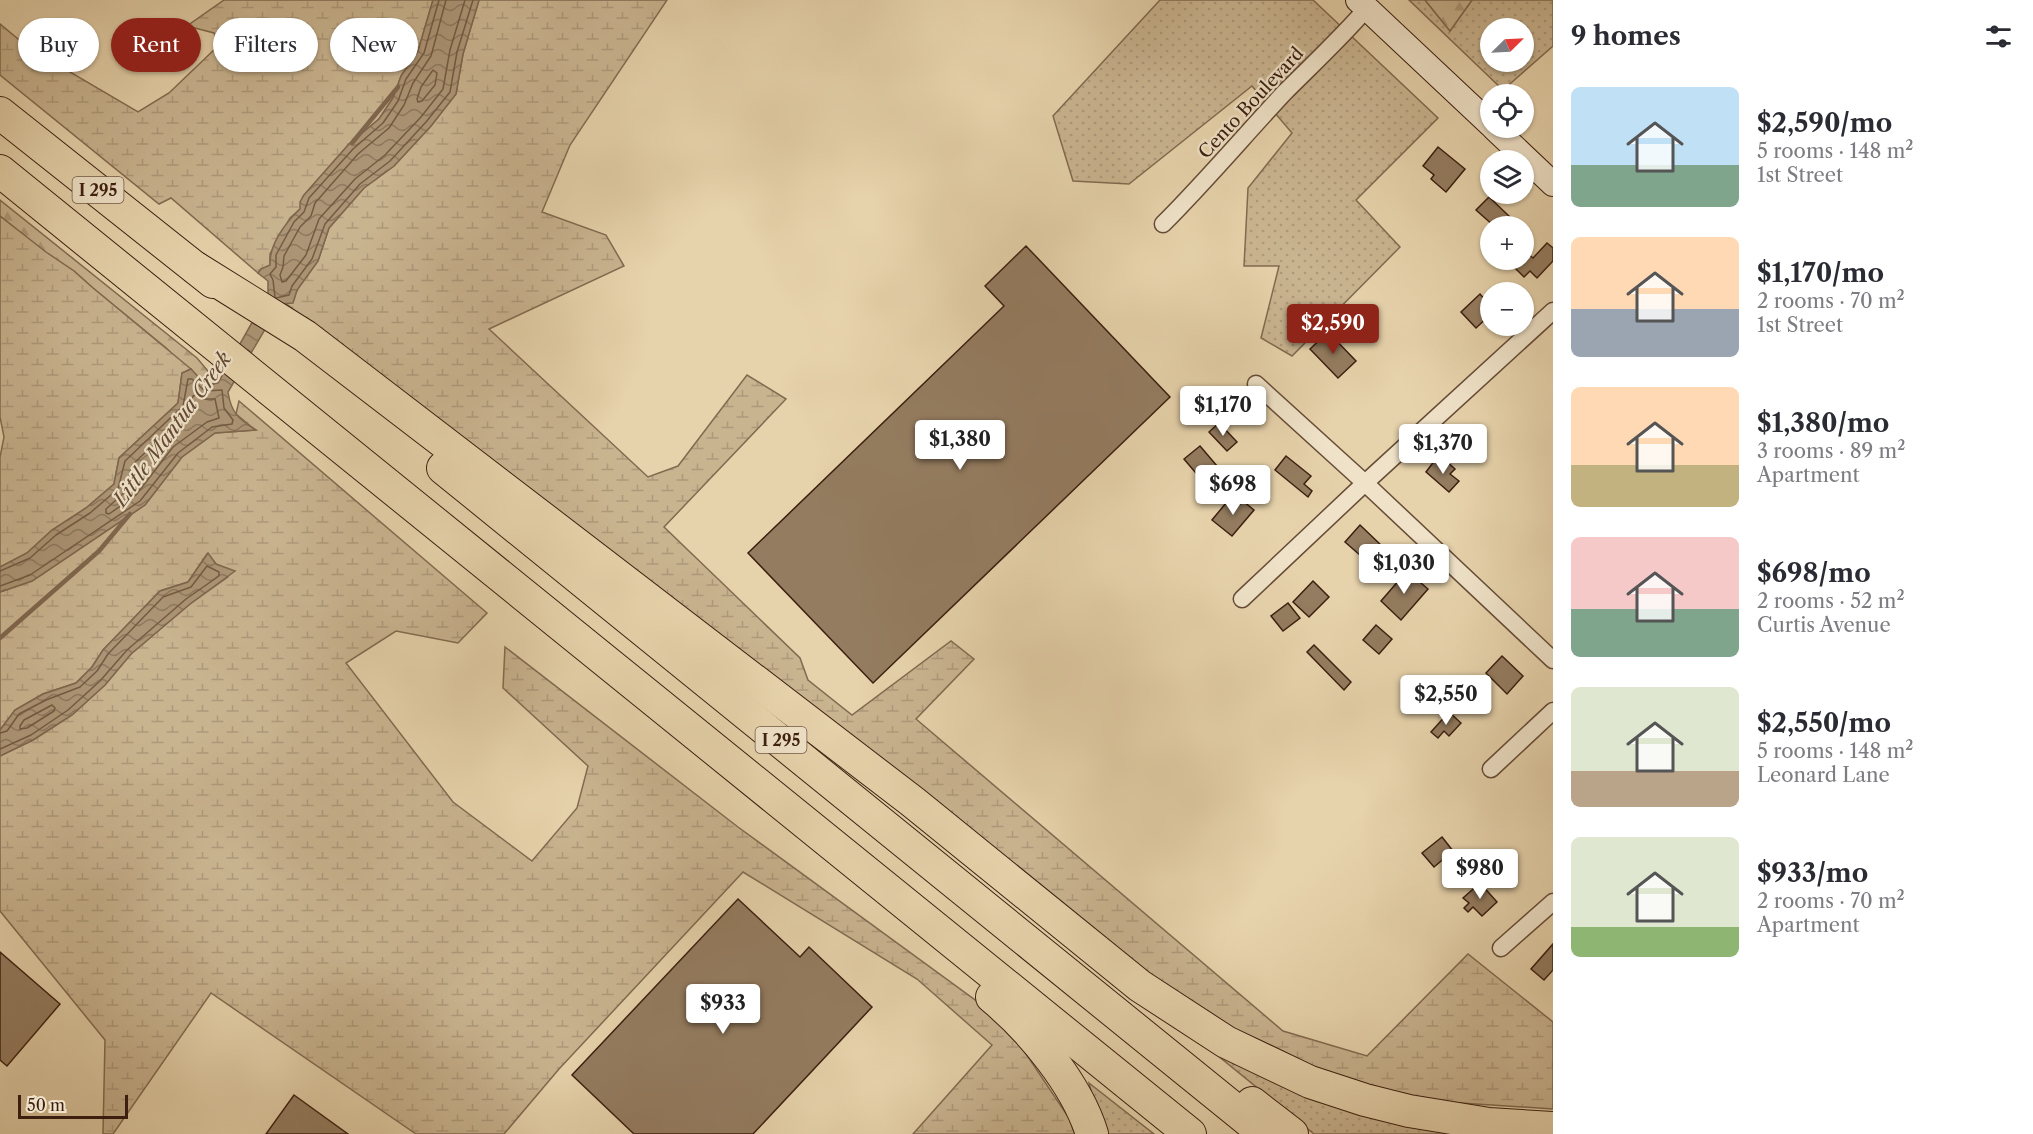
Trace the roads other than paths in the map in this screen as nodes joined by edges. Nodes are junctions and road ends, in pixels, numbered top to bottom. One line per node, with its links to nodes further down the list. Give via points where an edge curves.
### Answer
1 (1362, 4): 3 (main road); 7 (street, Cento Boulevard, via 1349,28)
2 (0, 113): 9 (highway, I 295, via 196,268)
3 (1480, 115)
4 (1505, 138): 6 (main road)
5 (0, 171): 14 (highway, I 295)
6 (1553, 184)
7 (1163, 224)
8 (1553, 311): 11 (street)
9 (300, 342): 17 (highway, I 295); 20 (highway, via 913,802 1140,986 1226,1042 1310,1082 1365,1100 1489,1124)
10 (1256, 384): 11 (street)
11 (1365, 483): 12 (street); 13 (street)
12 (1242, 599)
13 (1553, 660)
14 (620, 672): 21 (highway, via 675,737 1003,1006 1054,1061); 22 (highway, I 295)
15 (1553, 711): 16 (street)
16 (1491, 769)
17 (887, 828): 23 (highway, I 295); 24 (highway, via 929,843)
18 (1553, 902): 19 (street)
19 (1501, 948)
20 (1553, 1128)
21 (1092, 1134)
22 (1190, 1134)
23 (1265, 1134)
24 (1292, 1134)

